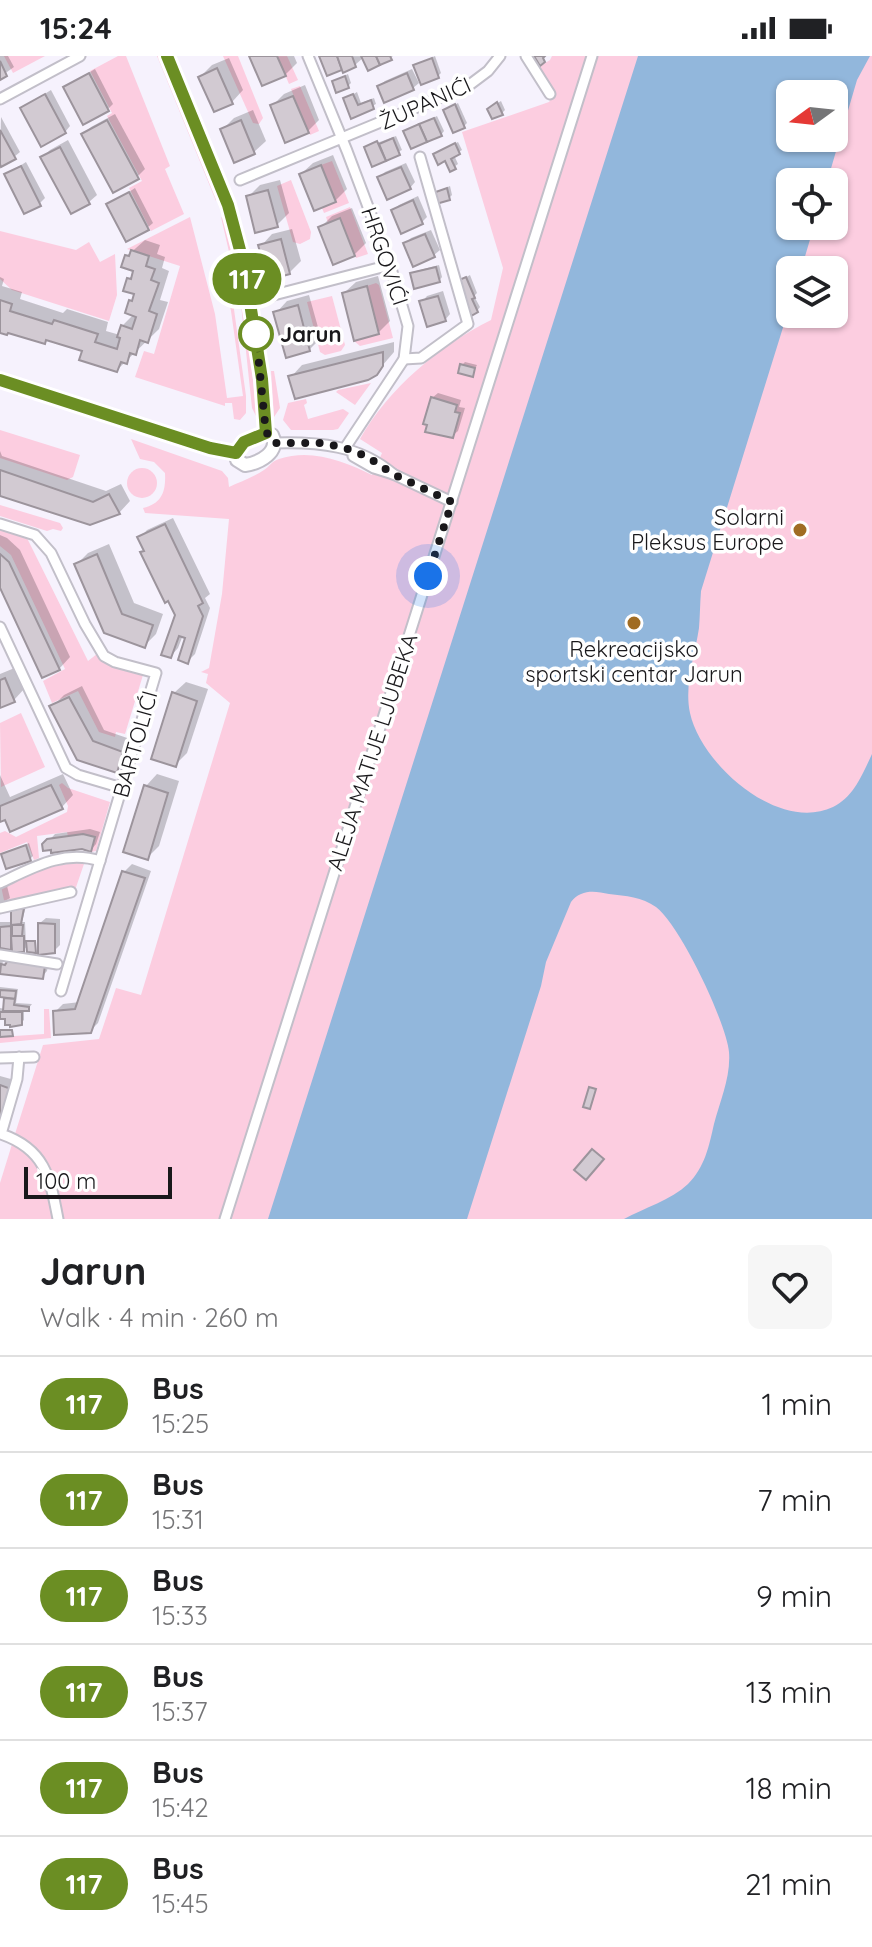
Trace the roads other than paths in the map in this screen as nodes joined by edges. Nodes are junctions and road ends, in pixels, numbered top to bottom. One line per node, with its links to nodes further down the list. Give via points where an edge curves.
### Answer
1 (80, 56): 8 (street)
2 (167, 56): 16 (street, via 228,205 244,265)
3 (308, 56): 9 (street, HRGOVIĆI)
4 (500, 56): 9 (street, ŽUPANIĆI, via 468,86)
5 (526, 56): 7 (street)
6 (592, 56): 20 (street, ALEJA MATIJE LJUBEKA)
7 (550, 94)
8 (0, 99)
9 (342, 138): 11 (street, ŽUPANIĆI); 12 (street, HRGOVIĆI)
10 (420, 157): 14 (street, via 469,319 465,328 421,358)
11 (240, 180)
12 (390, 265): 13 (street); 14 (street, HRGOVIĆI, via 408,326)
13 (266, 297)
14 (404, 359): 18 (street)
15 (0, 380): 19 (street)
16 (266, 433): 17 (street); 19 (street, via 244,442)
17 (276, 443): 18 (street); 19 (street, via 268,455 249,465 237,460)
18 (345, 448): 20 (street, via 374,468)
19 (236, 453)
20 (452, 502): 35 (street, ALEJA MATIJE LJUBEKA)
21 (0, 524): 23 (street, BARTOLIĆI, via 35,535 51,553 104,656 156,673)
22 (0, 627): 23 (street, via 66,768)
23 (122, 788): 24 (street, BARTOLIĆI)
24 (100, 861): 25 (street, via 85,856 47,861); 30 (street, BARTOLIĆI)
25 (0, 883)
26 (71, 892): 27 (street)
27 (0, 908)
28 (0, 955): 29 (street)
29 (57, 964)
30 (61, 991)
31 (19, 1057): 32 (street); 33 (street); 34 (street, via 1,1134 24,1143 40,1160)
32 (34, 1057)
33 (0, 1058)
34 (58, 1219)
35 (225, 1219)

